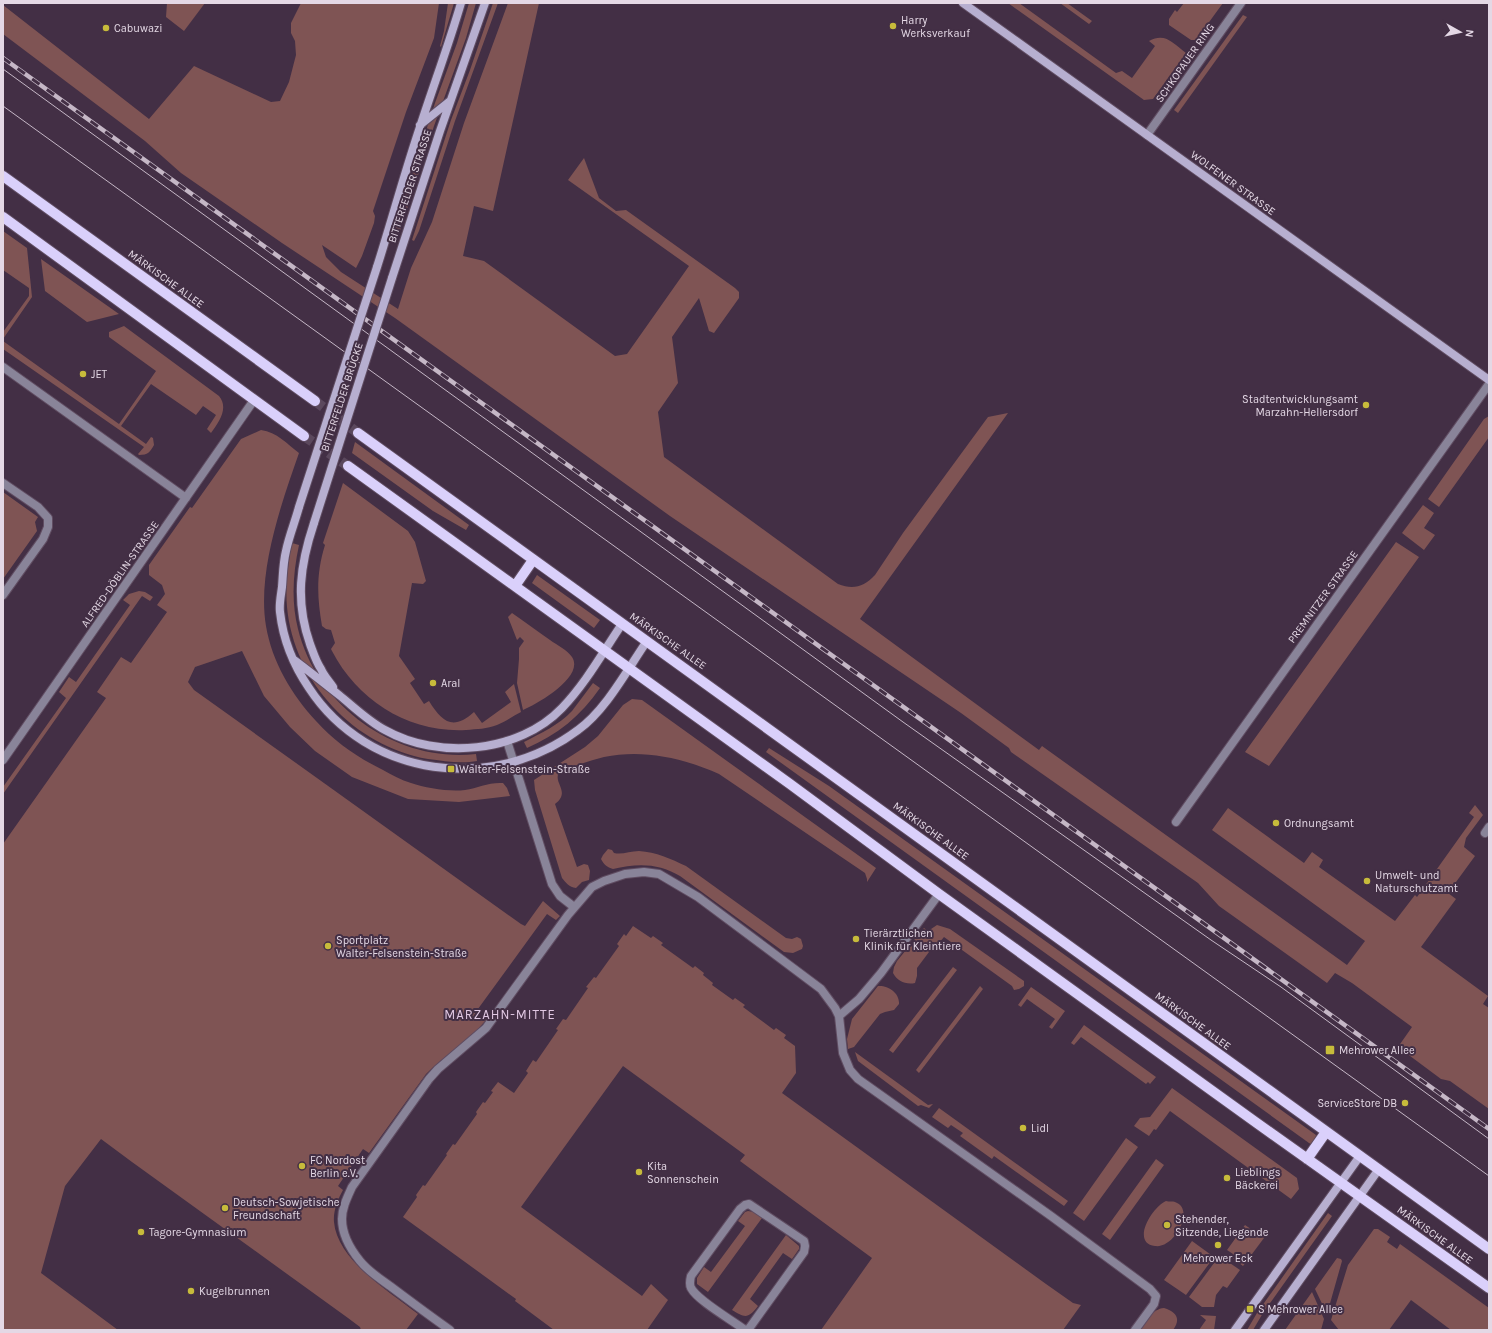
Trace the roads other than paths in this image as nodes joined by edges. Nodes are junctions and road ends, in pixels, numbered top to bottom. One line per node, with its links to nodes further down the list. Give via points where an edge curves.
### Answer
1 (461, 3): 6 (main road, BITTERFELDER STRASSE)
2 (485, 3): 5 (main road, BITTERFELDER STRASSE)
3 (964, 3): 7 (main road, WOLFENER STRASSE)
4 (1241, 3): 7 (street, SCHKOPAUER RING)
5 (450, 101): 6 (main road, BITTERFELDER STRASSE); 11 (main road, BITTERFELDER STRASSE)
6 (420, 125): 10 (main road, BITTERFELDER STRASSE)
7 (1147, 135): 13 (main road, WOLFENER STRASSE)
8 (3, 176): 16 (main road, MÄRKISCHE ALLEE)
9 (3, 217): 15 (main road)
10 (377, 267): 28 (main road, BITTERFELDER BRÜCKE, bridge, via 286,551 280,611)
11 (392, 278): 30 (main road, BITTERFELDER BRÜCKE, bridge, via 303,559 301,606 308,638 321,670)
12 (3, 367): 21 (street)
13 (1489, 380)
14 (1489, 384): 34 (street, PREMNITZER STRASSE)
15 (254, 400): 18 (main road); 21 (street, ALFRED-DÖBLIN-STRASSE)
16 (315, 401)
17 (358, 433): 22 (main road, MÄRKISCHE ALLEE)
18 (304, 436)
19 (348, 466): 23 (main road, MÄRKISCHE ALLEE)
20 (3, 483): 24 (street, via 38,507 48,518 48,527 43,539)
21 (186, 498): 32 (street, ALFRED-DÖBLIN-STRASSE)
22 (533, 560): 23 (main road); 25 (main road, MÄRKISCHE ALLEE)
23 (515, 586): 27 (main road, MÄRKISCHE ALLEE)
24 (3, 595)
25 (622, 624): 26 (main road, MÄRKISCHE ALLEE); 27 (main road)
26 (647, 641): 29 (main road); 38 (main road, MÄRKISCHE ALLEE)
27 (604, 651): 29 (main road, MÄRKISCHE ALLEE); 31 (main road, via 562,708 534,729)
28 (293, 659): 30 (main road); 33 (main road, via 303,680 328,712 346,729 375,749 421,765 451,769 483,768)
29 (628, 668): 33 (main road, via 600,710 578,730 544,751); 35 (main road, MÄRKISCHE ALLEE)
30 (340, 696): 31 (main road, via 385,731 428,746 476,748)
31 (507, 741): 33 (street)
32 (3, 760)
33 (514, 763): 36 (street, via 552,884 560,896)
34 (1176, 822)
35 (939, 894): 37 (street, via 859,999); 40 (main road, MÄRKISCHE ALLEE)
36 (574, 907): 37 (street, via 592,887 604,881 625,874 660,874 698,897 821,989); 46 (street, via 486,1028 426,1082 352,1187 343,1210 343,1229 349,1245 360,1261)
37 (838, 1016): 48 (street, via 843,1053 850,1070 858,1079 1145,1284 1156,1296 1154,1304)
38 (1326, 1132): 39 (main road, MÄRKISCHE ALLEE); 40 (main road)
39 (1360, 1156): 41 (main road, MÄRKISCHE ALLEE); 42 (main road)
40 (1307, 1159): 42 (main road, MÄRKISCHE ALLEE)
41 (1379, 1170): 43 (main road); 44 (main road, MÄRKISCHE ALLEE)
42 (1341, 1183): 43 (main road, MÄRKISCHE ALLEE); 49 (main road)
43 (1360, 1196): 45 (main road, MÄRKISCHE ALLEE); 50 (main road)
44 (1489, 1249)
45 (1489, 1288)
46 (450, 1330)
47 (747, 1330): 47 (street, via 806,1246 804,1241 749,1204 740,1209 690,1276 689,1281 697,1296)
48 (1136, 1330)
49 (1235, 1330)
50 (1264, 1330)

